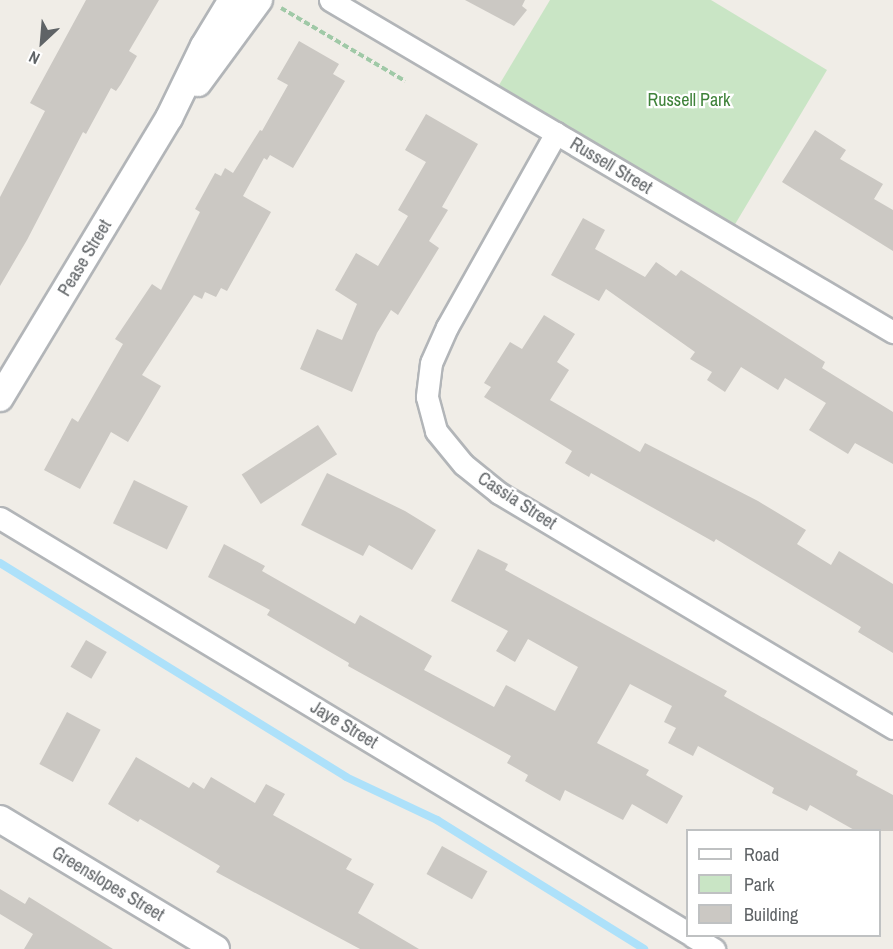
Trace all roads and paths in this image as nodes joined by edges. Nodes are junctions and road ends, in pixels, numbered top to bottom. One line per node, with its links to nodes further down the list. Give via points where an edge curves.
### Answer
1 (232, 0): 5 (street, Pease Street, via 204,46)
2 (330, 0): 6 (street, Russell Street)
3 (268, 3): 4 (path); 5 (street, Pease Street)
4 (405, 81)
5 (169, 118): 8 (street, Pease Street)
6 (556, 133): 7 (street, Russell Street); 10 (street, Cassia Street, via 447,327 431,363 427,397 436,431 463,464 500,493)
7 (893, 332)
8 (0, 398)
9 (0, 518): 12 (street, Jaye Street)
10 (893, 728)
11 (0, 819): 14 (street, Greenslopes Street)
12 (686, 932)
13 (694, 937): 15 (street)
14 (216, 949)
15 (714, 949)

